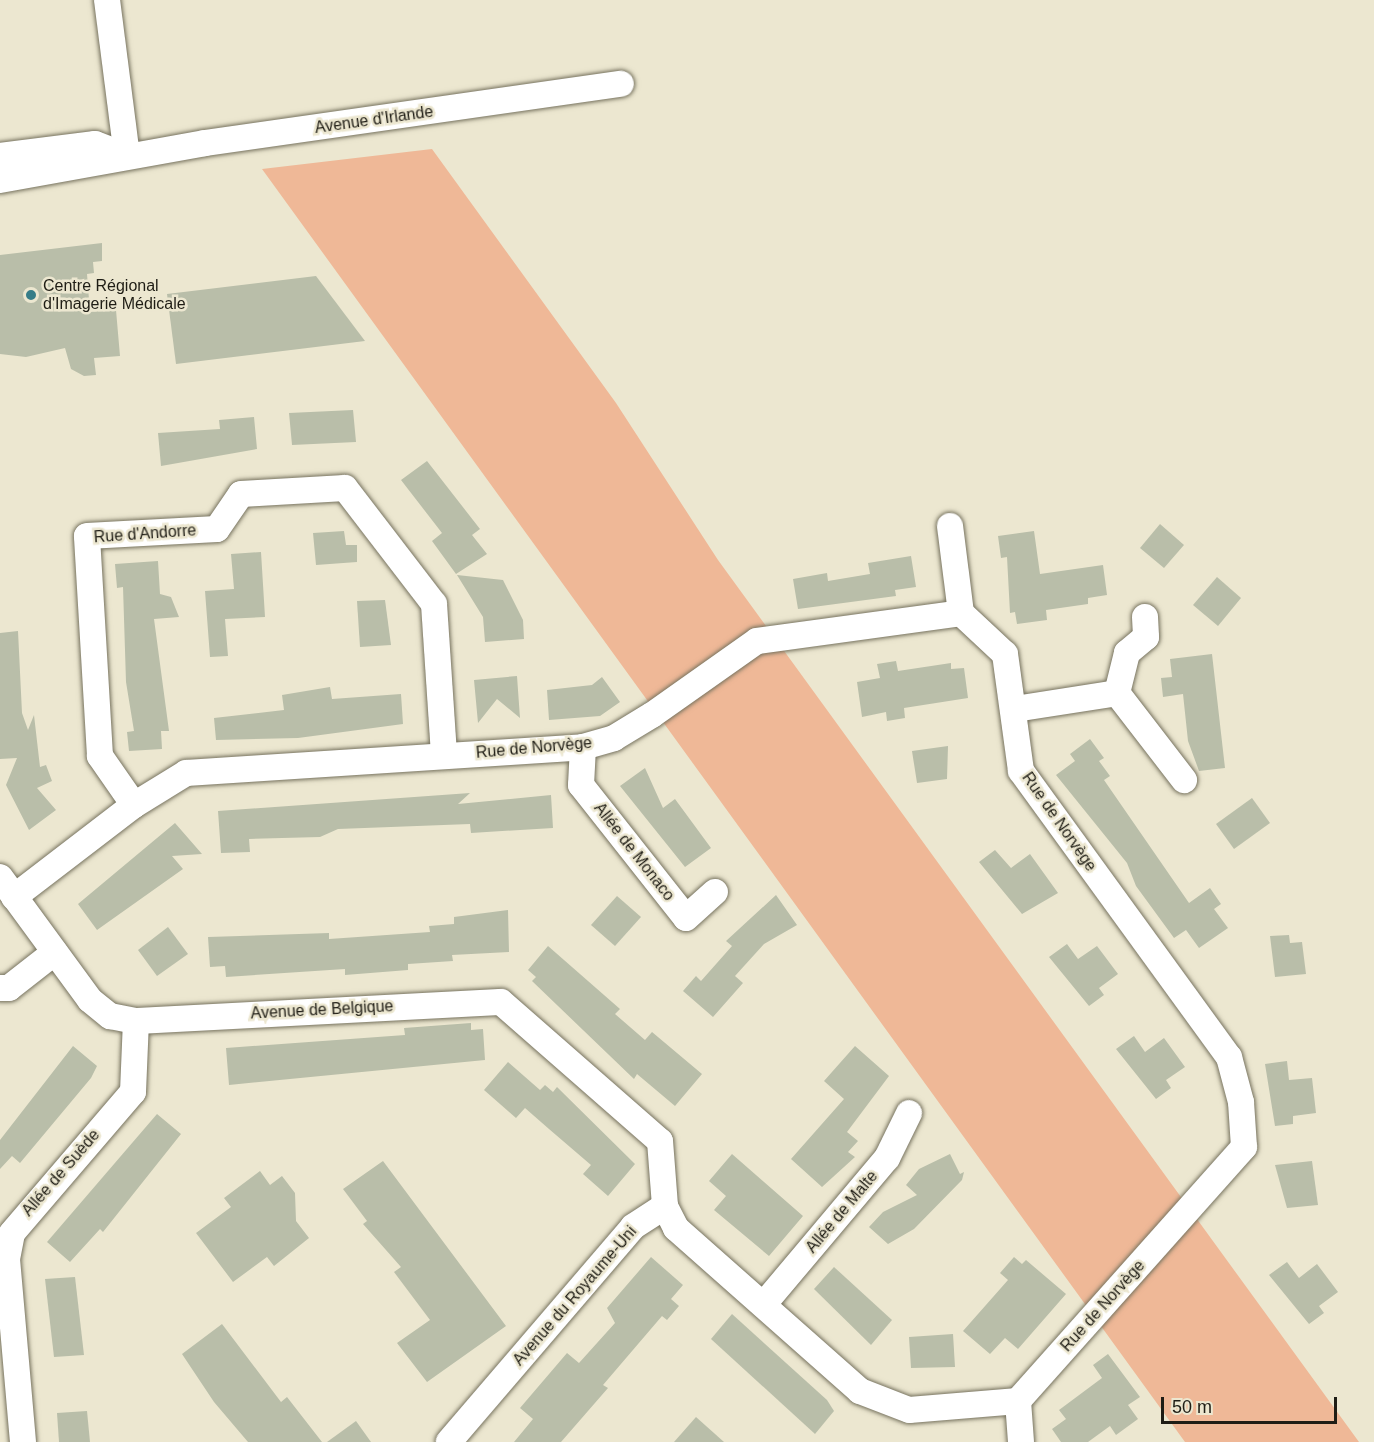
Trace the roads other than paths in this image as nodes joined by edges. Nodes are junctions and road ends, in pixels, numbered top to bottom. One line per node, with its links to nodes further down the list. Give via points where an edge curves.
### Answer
1 (107, 0): 4 (street)
2 (621, 84): 4 (street, Avenue d'Irlande)
3 (0, 156): 4 (street, Avenue d'Irlande, via 94,144)
4 (127, 156): 5 (street, Avenue d'Irlande, via 97,166)
5 (0, 180)
6 (950, 526): 7 (street)
7 (961, 613): 10 (street, Rue de Norvège, via 1005,654); 11 (street, Rue de Norvège, via 757,641 643,721 614,738)
8 (1145, 617): 9 (street, via 1146,637 1127,653)
9 (1117, 693): 10 (street); 13 (street)
10 (1015, 709): 23 (street, Rue de Norvège, via 1021,771 1228,1057 1241,1102 1244,1147)
11 (583, 747): 12 (street, Rue de Norvège); 16 (street, Allée de Monaco, via 582,785 686,918)
12 (444, 756): 14 (street, Rue de Norvège, via 186,773); 14 (street, Rue d'Andorre, via 434,604 345,488 242,494 217,529 87,536 100,756)
13 (1184, 780)
14 (134, 805): 15 (street, Rue de Norvège)
15 (7, 887): 17 (street, Avenue de Belgique)
16 (715, 892)
17 (55, 952): 18 (street, via 9,987); 19 (street, Avenue de Belgique, via 90,1000 110,1016)
18 (0, 988)
19 (136, 1021): 21 (street, Avenue de Belgique, via 501,1002 660,1141); 24 (street, Allée de Suède, via 133,1092 12,1233 7,1259)
20 (909, 1113): 22 (street, Allée de Malte, via 887,1158)
21 (665, 1206): 22 (street, via 676,1228); 25 (street, Avenue du Royaume-Uni, via 633,1227)
22 (764, 1304): 23 (street, via 870,1395 909,1410)
23 (1018, 1401): 26 (street)
24 (23, 1442)
25 (448, 1442)
26 (1021, 1442)

